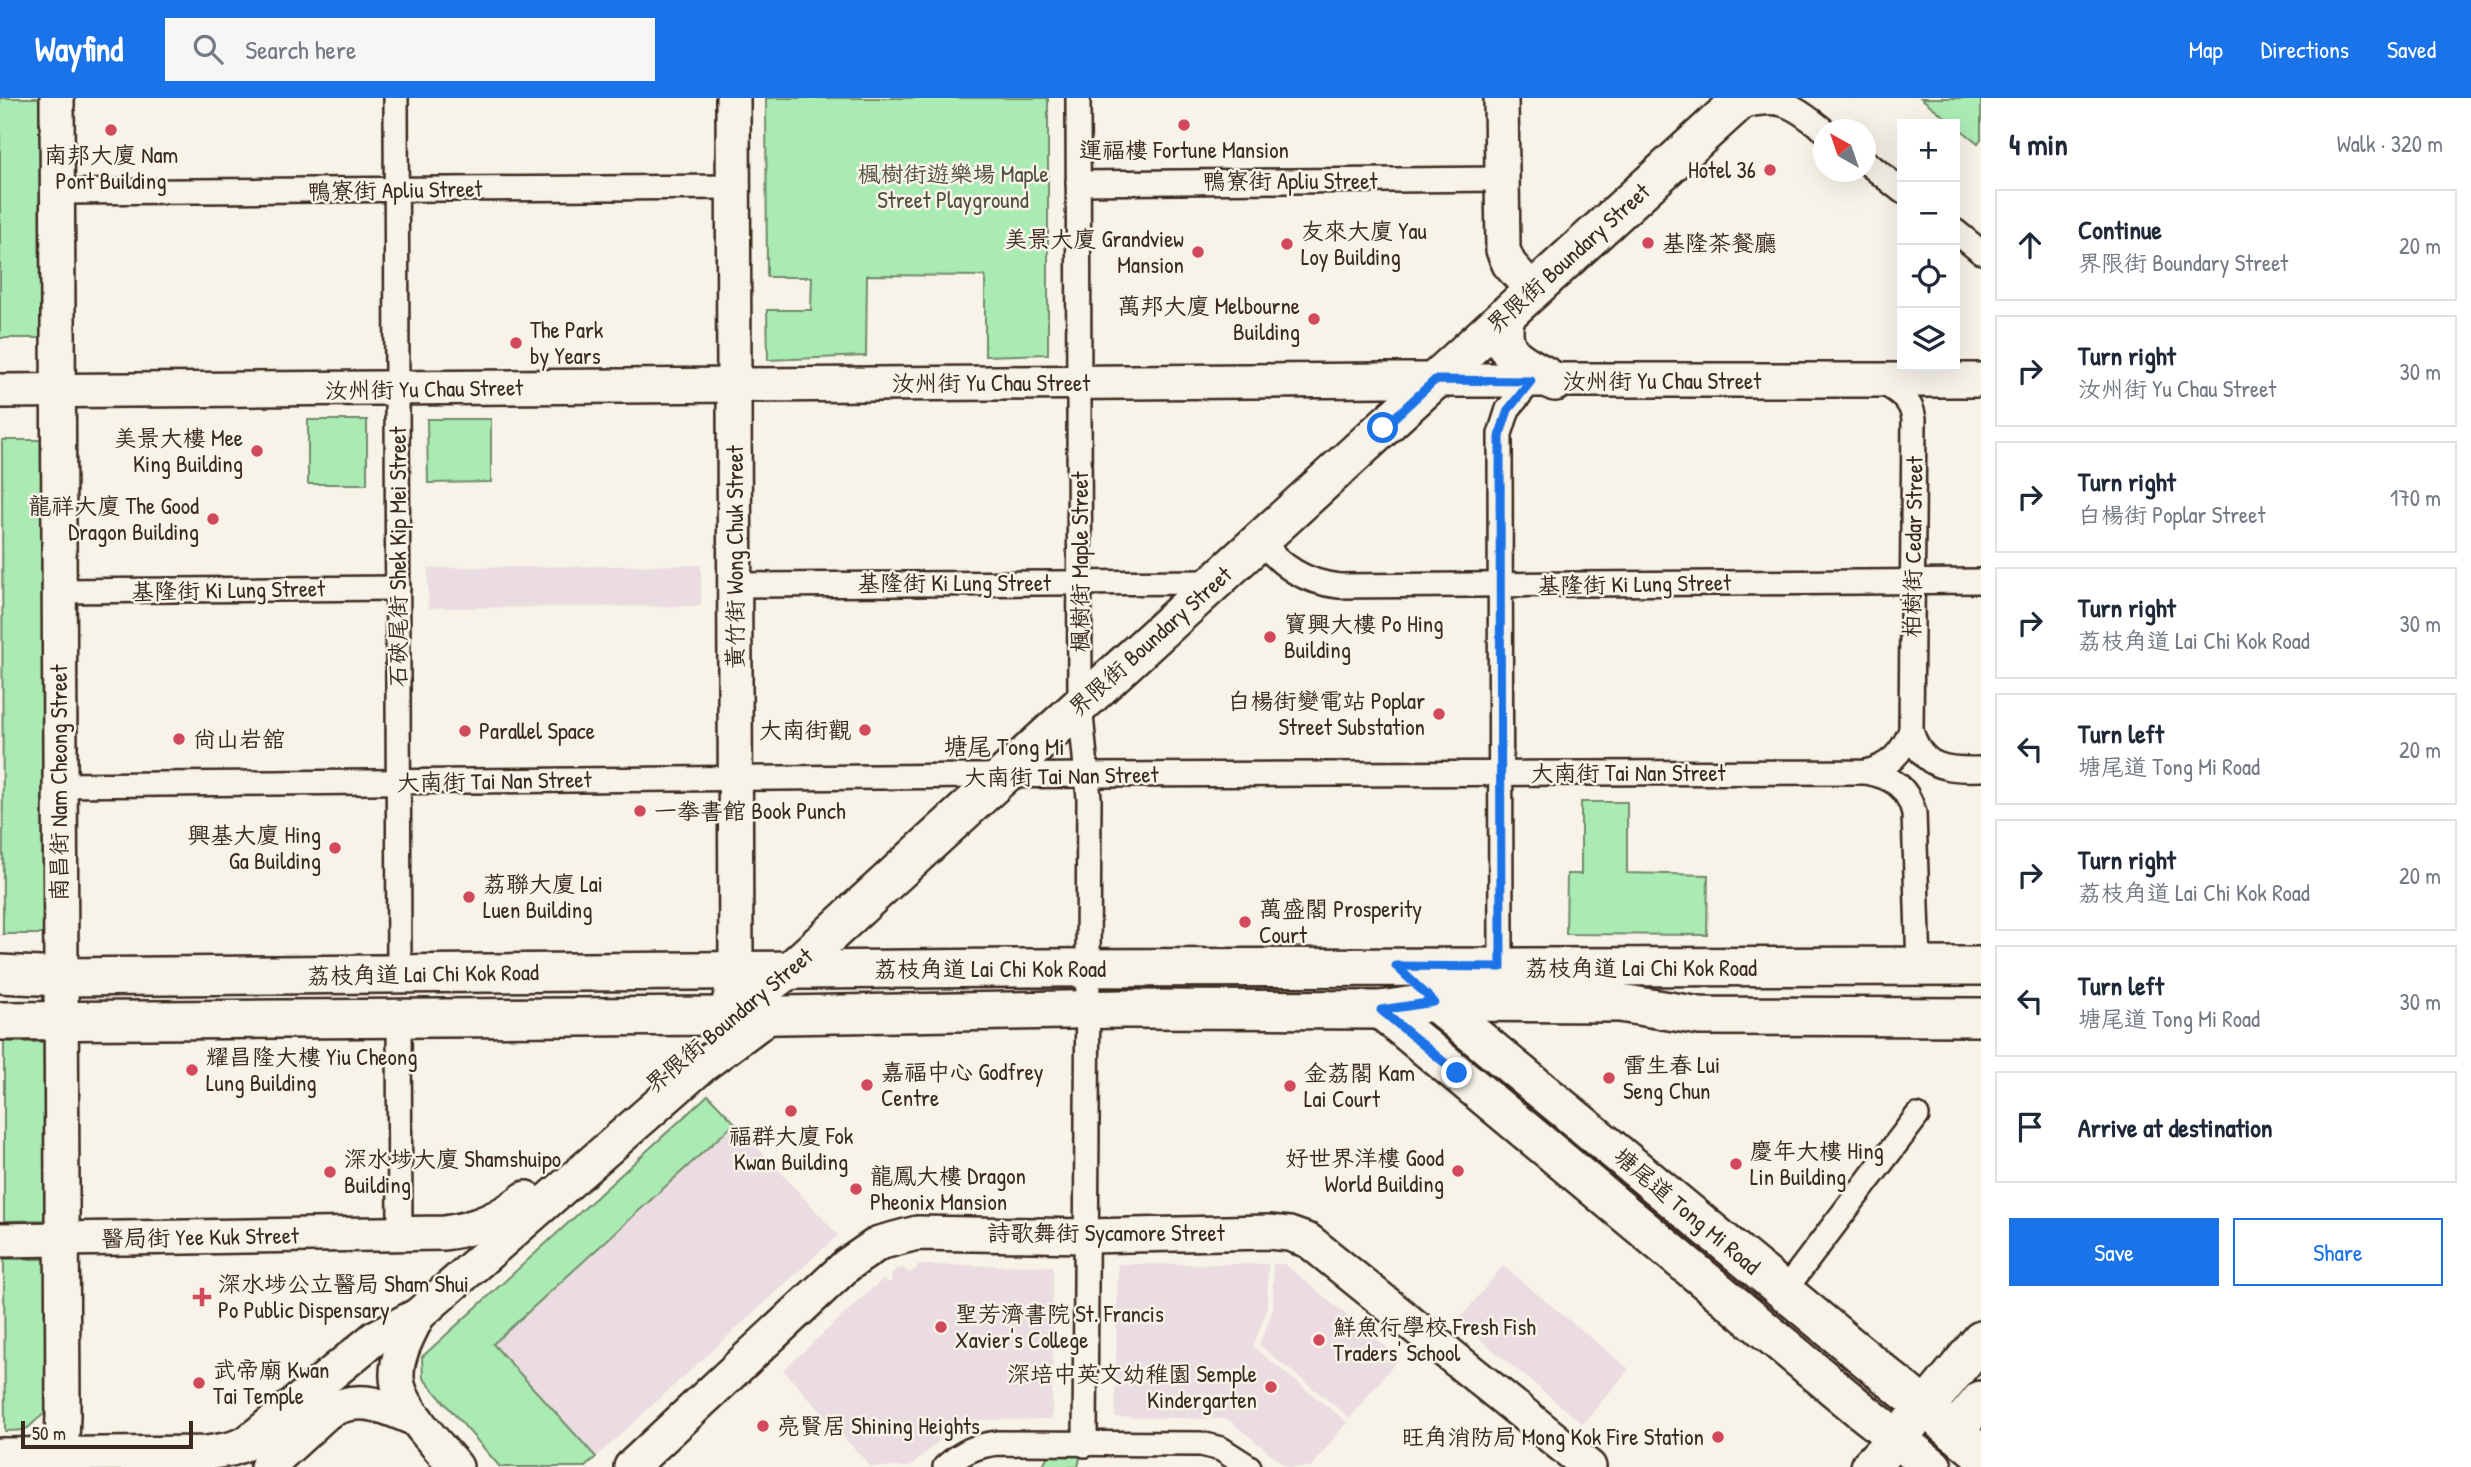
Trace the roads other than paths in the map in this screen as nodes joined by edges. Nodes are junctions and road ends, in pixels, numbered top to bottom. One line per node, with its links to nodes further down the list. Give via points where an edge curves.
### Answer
1 (57, 98): 14 (street, 南昌街 Nam Cheong Street)
2 (396, 98): 13 (street, 石硤尾街 Shek Kip Mei Street)
3 (733, 98): 11 (street, 黃竹街 Wong Chuk Street)
4 (1078, 98): 10 (street, 楓樹街 Maple Street)
5 (1501, 98): 9 (street)
6 (1738, 103): 7 (street, via 1783,103); 17 (main road, 界限街 Boundary Street)
7 (1813, 121)
8 (1876, 170): 12 (street)
9 (1501, 179): 10 (street, 鴨寮街 Apliu Street); 17 (street, via 1503,250 1509,264)
10 (1078, 183): 23 (street, 楓樹街 Maple Street)
11 (733, 187): 13 (street, 鴨寮街 Apliu Street); 24 (street, 黃竹街 Wong Chuk Street)
12 (1897, 187)
13 (397, 190): 14 (street, 鴨寮街 Apliu Street); 25 (street, 石硤尾街 Shek Kip Mei Street)
14 (57, 192): 27 (street, 南昌街 Nam Cheong Street)
15 (1960, 235): 16 (street)
16 (1981, 252)
17 (1533, 290): 18 (main road, 界限街 Boundary Street)
18 (1506, 316): 19 (main road, 界限街 Boundary Street); 21 (main road, via 1504,340 1511,355 1540,372)
19 (1435, 380): 21 (street, 汝州街 Yu Chau Street); 23 (street, 汝州街 Yu Chau Street); 28 (main road, 界限街 Boundary Street)
20 (1981, 380): 22 (street, 汝州街 Yu Chau Street)
21 (1543, 381): 22 (street, 汝州街 Yu Chau Street); 34 (street, via 1508,410 1500,434)
22 (1880, 381): 32 (street, 柏樹街 Cedar Street, via 1902,395 1913,410)
23 (1079, 383): 24 (street, 汝州街 Yu Chau Street); 30 (street, 楓樹街 Maple Street)
24 (734, 386): 25 (street, 汝州街 Yu Chau Street); 33 (street, 黃竹街 Wong Chuk Street)
25 (397, 389): 27 (street, 汝州街 Yu Chau Street); 35 (street, 石硤尾街 Shek Kip Mei Street)
26 (0, 391): 27 (street, 汝州街 Yu Chau Street)
27 (58, 392): 36 (street, 南昌街 Nam Cheong Street)
28 (1261, 540): 31 (main road, 界限街 Boundary Street); 34 (street, 基隆街 Ki Lung Street, via 1294,572 1324,584)
29 (1981, 581): 32 (street, 基隆街 Ki Lung Street)
30 (1080, 582): 31 (street, 基隆街 Ki Lung Street); 33 (street, 基隆街 Ki Lung Street); 37 (street, 楓樹街 Maple Street)
31 (1215, 582): 37 (main road, 界限街 Boundary Street)
32 (1912, 582): 34 (street, 基隆街 Ki Lung Street); 38 (street, 柏樹街 Cedar Street)
33 (735, 585): 44 (street, 黃竹街 Wong Chuk Street)
34 (1500, 586): 41 (street)
35 (398, 588): 36 (street, 基隆街 Ki Lung Street); 45 (street, 石硤尾街 Shek Kip Mei Street)
36 (58, 591): 46 (street, 南昌街 Nam Cheong Street)
37 (1080, 705): 42 (street, 楓樹街 Maple Street); 43 (main road, 界限街 Boundary Street)
38 (1911, 730): 39 (street, via 1920,752 1929,760 1953,769); 40 (street, 大南街 Tai Nan Street, via 1894,759)
39 (1981, 769)
40 (1866, 772): 41 (street, 大南街 Tai Nan Street); 50 (street, via 1896,781 1911,800)
41 (1501, 774): 42 (street, 大南街 Tai Nan Street); 49 (street)
42 (1088, 775): 43 (street, 大南街 Tai Nan Street); 51 (street, 楓樹街 Maple Street)
43 (1002, 777): 44 (street, 大南街 Tai Nan Street); 53 (main road, 界限街 Boundary Street)
44 (736, 779): 45 (street, 大南街 Tai Nan Street); 52 (street, 黃竹街 Wong Chuk Street)
45 (398, 782): 46 (street, 大南街 Tai Nan Street); 55 (street, 石硤尾街 Shek Kip Mei Street)
46 (59, 785): 56 (street, 南昌街 Nam Cheong Street)
47 (1396, 966): 49 (main road, 荔枝角道 Lai Chi Kok Road); 51 (main road, 荔枝角道 Lai Chi Kok Road); 58 (main road, 塘尾道 Tong Mi Road)
48 (1981, 966): 50 (main road, 荔枝角道 Lai Chi Kok Road)
49 (1501, 967): 50 (main road, 荔枝角道 Lai Chi Kok Road)
50 (1919, 967)
51 (1089, 968): 53 (main road, 荔枝角道 Lai Chi Kok Road); 60 (street, 楓樹街 Maple Street)
52 (736, 971): 53 (main road, 荔枝角道 Lai Chi Kok Road); 55 (main road, 荔枝角道 Lai Chi Kok Road); 63 (street, 黃竹街 Wong Chuk Street)
53 (790, 971): 63 (street, 界限街 Boundary Street)
54 (0, 974): 56 (main road, 荔枝角道 Lai Chi Kok Road)
55 (399, 974): 56 (main road, 荔枝角道 Lai Chi Kok Road)
56 (60, 977): 67 (street, 南昌街 Nam Cheong Street)
57 (1981, 987): 59 (main road, 荔枝角道 Lai Chi Kok Road, via 1702,988)
58 (1434, 1002): 59 (main road, 荔枝角道 Lai Chi Kok Road); 61 (main road, 荔枝角道 Lai Chi Kok Road); 73 (main road, 塘尾道 Tong Mi Road)
59 (1620, 1003): 64 (main road, 荔枝角道 Lai Chi Kok Road, via 1700,1016)
60 (1089, 1010): 61 (main road, 荔枝角道 Lai Chi Kok Road); 62 (main road, 荔枝角道 Lai Chi Kok Road); 70 (street, 楓樹街 Maple Street)
61 (1381, 1010): 79 (main road, 塘尾道 Tong Mi Road)
62 (772, 1014): 63 (main road, 荔枝角道 Lai Chi Kok Road); 74 (street, 界限街 Boundary Street, via 704,1065)
63 (726, 1016): 65 (main road, 荔枝角道 Lai Chi Kok Road); 69 (street, 界限街 Boundary Street, via 510,1211 460,1231)
64 (1981, 1017)
65 (399, 1018): 67 (main road, 荔枝角道 Lai Chi Kok Road); 69 (street)
66 (0, 1021): 67 (main road, 荔枝角道 Lai Chi Kok Road)
67 (60, 1021): 71 (street, 南昌街 Nam Cheong Street)
68 (1917, 1116): 73 (street)
69 (400, 1234): 71 (street, 醫局街 Yee Kuk Street)
70 (1087, 1236): 81 (street, 楓樹街 Maple Street); 87 (street, 詩歌舞街 Sycamore Street, via 930,1233 879,1243 847,1265); 90 (street, 詩歌舞街 Sycamore Street, via 1269,1231 1309,1241)
71 (61, 1239): 72 (street, 醫局街 Yee Kuk Street); 83 (street, 南昌街 Nam Cheong Street)
72 (0, 1240)
73 (1784, 1291): 78 (main road, 塘尾道 Tong Mi Road)
74 (418, 1315): 76 (street, 界限街 Boundary Street); 83 (street, 界限街 Boundary Street, via 376,1337 247,1443 206,1453)
75 (1981, 1340): 78 (main road)
76 (388, 1390): 85 (street, via 326,1413); 86 (street, via 405,1401)
77 (1981, 1400): 80 (main road)
78 (1926, 1407): 79 (main road); 80 (main road, 塘尾道 Tong Mi Road)
79 (1897, 1438): 84 (main road, 塘尾道 Tong Mi Road); 91 (main road)
80 (1967, 1443): 84 (street)
81 (1085, 1445): 88 (street, via 982,1445); 89 (street, via 1201,1444 1221,1449)
82 (0, 1455): 83 (street, 界限街 Boundary Street)
83 (61, 1462)
84 (1928, 1465)
85 (267, 1467)
86 (456, 1467)
87 (631, 1467)
88 (945, 1467)
89 (1249, 1467)
90 (1589, 1467)
91 (1868, 1467)

